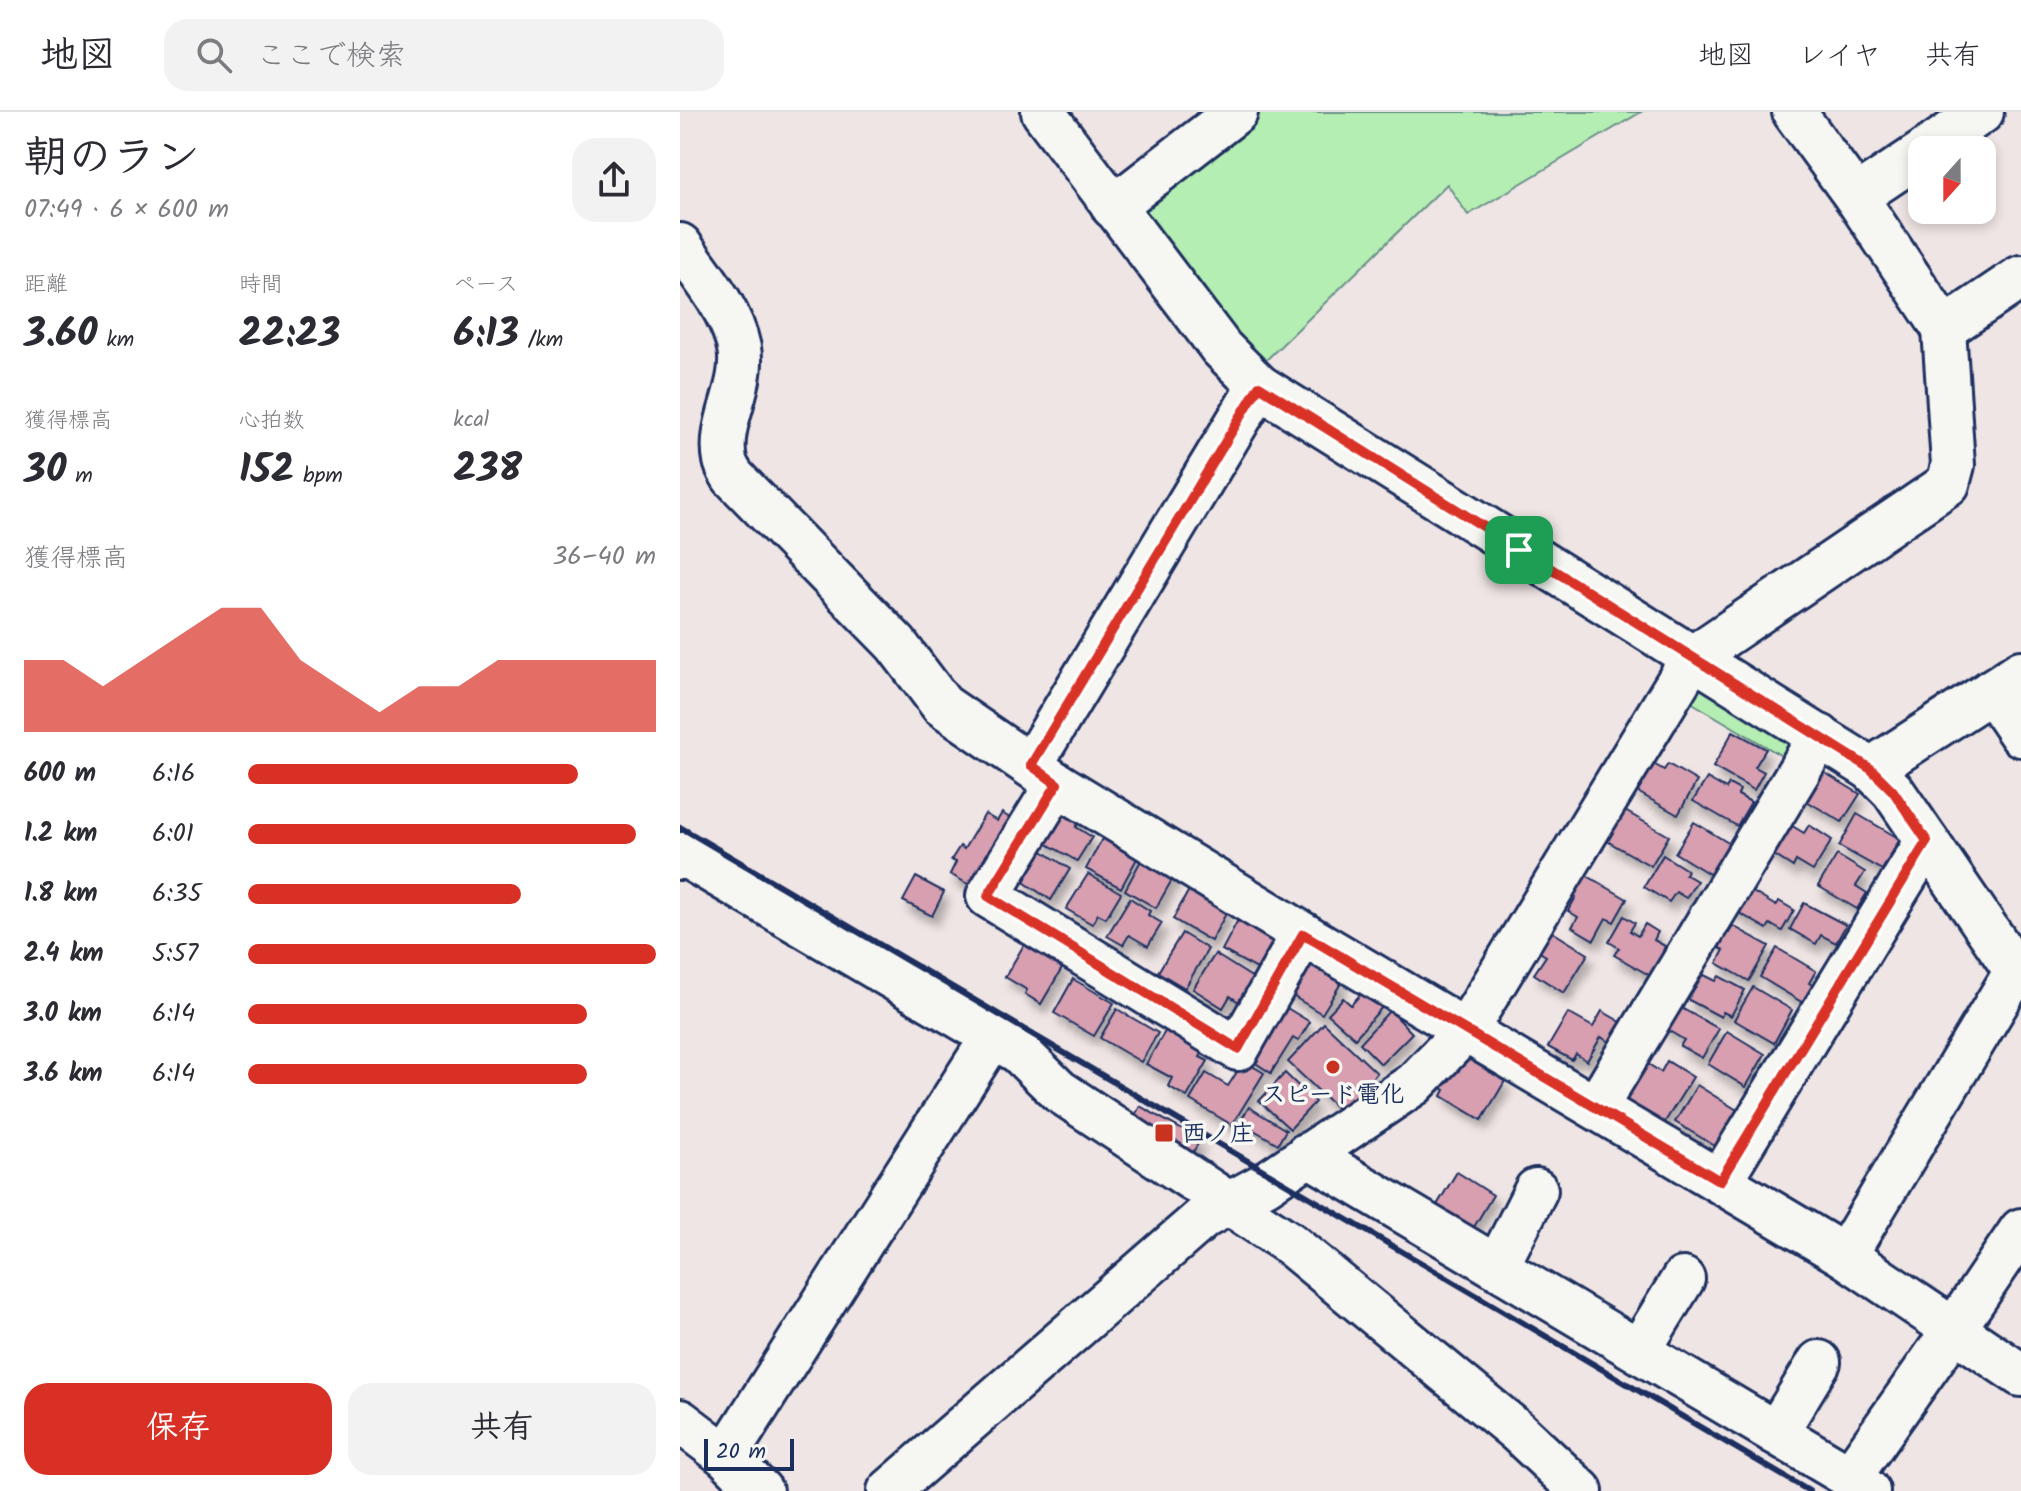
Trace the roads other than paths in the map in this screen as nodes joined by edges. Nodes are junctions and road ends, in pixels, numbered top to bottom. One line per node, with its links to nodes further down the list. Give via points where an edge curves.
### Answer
1 (1043, 112): 8 (street)
2 (1236, 112): 8 (street)
3 (1794, 112): 7 (street)
4 (1982, 112): 5 (street)
5 (1946, 136)
6 (1908, 162): 7 (street)
7 (1856, 197): 11 (street)
8 (1113, 207): 12 (street, via 1221,348)
9 (680, 245): 18 (street, via 722,304 739,349 726,433 725,459 733,477 896,644 942,705)
10 (2021, 277): 11 (street)
11 (1944, 329): 13 (street, via 1953,465 1948,484)
12 (1259, 386): 13 (street); 18 (street)
13 (1693, 657): 16 (street); 23 (street)
14 (2006, 682): 15 (street); 17 (street)
15 (2021, 735)
16 (1820, 736): 17 (street); 25 (street)
17 (1871, 769): 19 (street)
18 (1044, 774): 21 (street); 21 (street, via 988,896 1238,1049)
19 (1927, 841): 22 (street); 27 (street)
20 (680, 858): 24 (street, via 682,854)
21 (1303, 934): 23 (street)
22 (2018, 975): 31 (street)
23 (1466, 1030): 25 (street); 26 (street, via 1414,1084)
24 (993, 1036): 29 (street, via 1019,1052 1059,1091); 40 (street)
25 (1596, 1107): 27 (street)
26 (1307, 1154): 29 (street); 32 (street)
27 (1720, 1181): 31 (street)
28 (1536, 1190): 32 (street)
29 (1231, 1203): 41 (street, via 1204,1217); 45 (street, via 1337,1282)
30 (2021, 1230): 34 (street)
31 (1845, 1256): 34 (street)
32 (1498, 1265): 35 (street)
33 (1683, 1279): 35 (street)
34 (1955, 1328): 37 (street); 42 (street)
35 (1639, 1351): 39 (street)
36 (1819, 1362): 39 (street)
37 (2021, 1375)
38 (680, 1421): 40 (street)
39 (1776, 1433): 42 (street)
40 (726, 1456): 43 (street)
41 (933, 1477): 44 (street)
42 (1859, 1484)
43 (761, 1491)
44 (889, 1491)
45 (1581, 1491)

